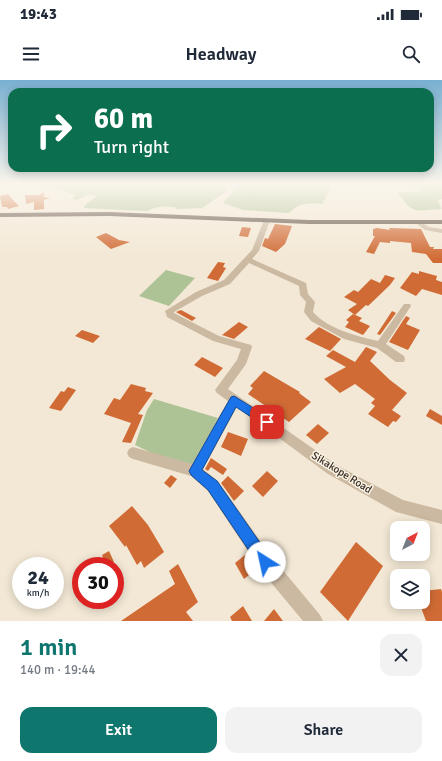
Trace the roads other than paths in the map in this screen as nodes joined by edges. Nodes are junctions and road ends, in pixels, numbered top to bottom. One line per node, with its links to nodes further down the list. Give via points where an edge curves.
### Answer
1 (0, 215): 2 (highway, via 109,214)
2 (266, 220): 4 (highway); 6 (street, Sikakope Road, via 255,251)
3 (442, 222): 4 (highway)
4 (419, 223): 5 (street, via 427,229)
5 (442, 231)
6 (248, 260): 8 (street, via 303,285 304,295 311,302 308,312 314,319 347,337); 10 (street, Sikakope Road, via 227,282 199,294 170,311 170,315 216,339 247,348 242,361 221,390)
7 (406, 306): 8 (street)
8 (380, 345): 9 (street)
9 (400, 358)
10 (234, 400): 12 (street); 13 (street, Sikakope Road, via 333,470 401,507)
11 (133, 453): 12 (street)
12 (195, 471): 14 (street, via 212,486 265,562)
13 (442, 517)
14 (314, 621)

